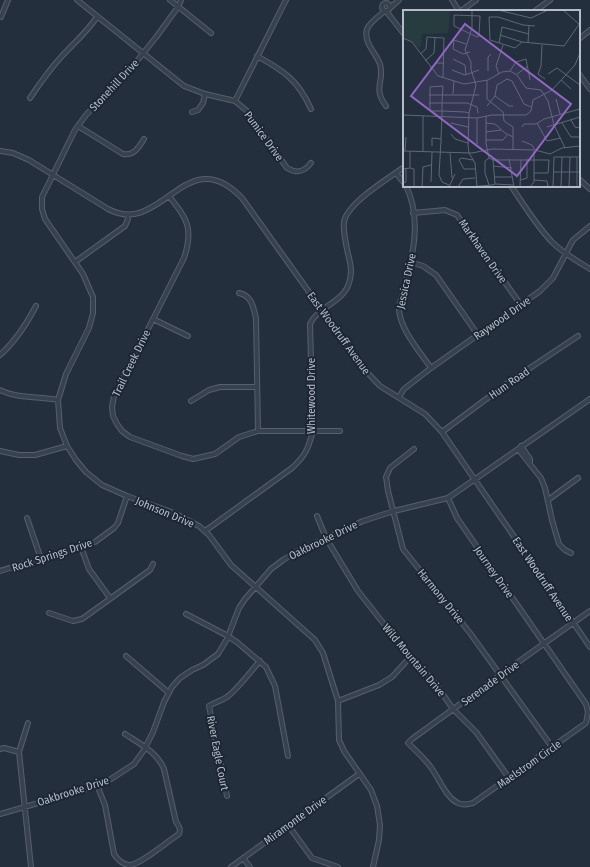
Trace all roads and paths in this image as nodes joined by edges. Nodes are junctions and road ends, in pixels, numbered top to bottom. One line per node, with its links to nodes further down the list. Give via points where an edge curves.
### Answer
1 (8, 0): 16 (street)
2 (77, 0): 17 (street)
3 (170, 0): 11 (street)
4 (182, 0): 11 (street, Stonehill Drive)
5 (286, 0): 23 (street)
6 (381, 0): 12 (street)
7 (398, 0): 12 (street)
8 (452, 0): 13 (street)
9 (476, 0): 14 (street)
10 (550, 0): 15 (street)
11 (178, 6): 20 (street); 22 (street, Stonehill Drive)
12 (386, 6): 19 (street); 29 (street, via 367,30 370,46 380,64 380,97)
13 (459, 10)
14 (461, 10)
15 (536, 10)
16 (1, 17)
17 (97, 17): 22 (street); 27 (street, via 45,76)
18 (590, 30): 21 (street)
19 (403, 32)
20 (211, 33)
21 (580, 38)
22 (143, 53): 26 (street, via 184,86); 32 (street, Stonehill Drive)
23 (257, 56): 28 (street); 30 (street, via 290,77 305,96)
24 (580, 75): 25 (street)
25 (590, 89)
26 (205, 94): 28 (street); 31 (street, via 198,110)
27 (30, 98)
28 (235, 100): 35 (street, Pumice Drive, via 247,111 287,168 299,172)
29 (386, 106)
30 (311, 109)
31 (192, 112)
32 (78, 126): 33 (street, via 128,155 136,151); 38 (street, Stonehill Drive)
33 (144, 139)
34 (0, 151): 38 (street, via 20,155)
35 (311, 163)
36 (403, 169): 37 (street)
37 (396, 173): 40 (street); 55 (street, via 355,204 346,217 344,227 351,277 344,293)
38 (53, 174): 46 (street, via 108,209); 49 (street, Johnson Drive, via 42,197 42,209 51,229)
39 (580, 180): 43 (street)
40 (403, 182)
41 (406, 187): 45 (street, Jessica Drive)
42 (512, 187): 48 (street, via 546,235)
43 (590, 189)
44 (169, 196): 46 (street, East Woodruff Avenue, via 154,207); 55 (street, East Woodruff Avenue, via 196,180 222,181 233,188); 56 (street, Trail Creek Drive, via 184,217 189,238 184,258)
45 (413, 213): 50 (street, Jessica Drive, via 414,242); 53 (street, Markhaven Drive, via 445,210 457,215)
46 (127, 215): 49 (street, via 125,226)
47 (590, 226): 48 (street, Raywood Drive, via 574,240)
48 (566, 253): 51 (street); 53 (street, Raywood Drive, via 553,278)
49 (75, 262): 66 (street, Johnson Drive, via 93,297 93,313 89,328 66,374)
50 (410, 262): 57 (street, via 423,266 436,275); 61 (street, Jessica Drive, via 399,317)
51 (590, 269)
52 (239, 293): 62 (street, via 246,295 254,306)
53 (521, 305): 57 (street, Raywood Drive)
54 (36, 306): 60 (street, via 21,333)
55 (322, 310): 64 (street, East Woodruff Avenue, via 364,369 380,386); 69 (street, Whitewood Drive, via 313,317 310,324)
56 (153, 319): 58 (street); 68 (street, Trail Creek Drive, via 114,396 113,416 122,431 130,438 193,459 215,454 240,438)
57 (478, 335): 61 (street, Raywood Drive)
58 (188, 336)
59 (578, 336): 71 (street, Hum Road, via 509,382)
60 (0, 355)
61 (431, 368): 64 (street, Raywood Drive, via 404,389)
62 (257, 387): 67 (street, via 220,387 209,390); 68 (street)
63 (0, 390): 66 (street, via 5,393)
64 (399, 397): 71 (street, East Woodruff Avenue, via 425,414)
65 (590, 399): 73 (street, Oakbrooke Drive)
66 (58, 400): 72 (street, Johnson Drive, via 60,428)
67 (191, 401)
68 (258, 431): 69 (street, Trail Creek Drive)
69 (313, 431): 70 (street, Trail Creek Drive); 84 (street, Whitewood Drive, via 303,457 292,468)
70 (340, 431)
71 (442, 432): 77 (street, East Woodruff Avenue)
72 (68, 446): 75 (street, via 35,455); 78 (street, Johnson Drive, via 80,466 93,479)
73 (520, 447): 77 (street, Oakbrooke Drive); 80 (street, via 541,478)
74 (414, 449): 81 (street, Harmony Drive, via 390,468 386,477)
75 (0, 451)
76 (578, 478): 80 (street)
77 (475, 479): 79 (street, Oakbrooke Drive); 96 (street, East Woodruff Avenue)
78 (127, 496): 84 (street, Johnson Drive, via 174,513); 86 (street, Rock Springs Drive, via 114,528 95,542)
79 (448, 498): 81 (street, Oakbrooke Drive); 98 (street, Journey Drive, via 457,518)
80 (548, 500): 87 (street, via 559,544)
81 (394, 512): 85 (street, Oakbrooke Drive, via 363,521); 103 (street, Harmony Drive, via 404,549)
82 (317, 516): 85 (street, Wild Mountain Drive)
83 (27, 518): 88 (street)
84 (205, 531): 91 (street, Johnson Drive, via 231,566)
85 (326, 538): 91 (street, Oakbrooke Drive, via 283,560 271,569); 101 (street, Wild Mountain Drive, via 358,591)
86 (81, 547): 88 (street, Rock Springs Drive); 92 (street, via 89,569)
87 (571, 553)
88 (41, 559): 90 (street, Rock Springs Drive)
89 (153, 564): 92 (street, via 150,570)
90 (0, 571)
91 (256, 587): 97 (street, Oakbrooke Drive, via 239,608); 105 (street, Johnson Drive, via 315,640 324,652)
92 (110, 598): 94 (street, via 78,621)
93 (590, 611): 96 (street, Serenade Drive)
94 (49, 613)
95 (186, 614): 97 (street)
96 (573, 623): 98 (street, Serenade Drive); 99 (street, East Woodruff Avenue)
97 (228, 636): 102 (street); 104 (street, Oakbrooke Drive, via 218,654 180,678)
98 (544, 644): 103 (street, Serenade Drive); 111 (street, Maelstrom Circle, via 586,704 588,712 586,723)
99 (590, 647)
100 (126, 656): 104 (street)
101 (411, 656): 105 (street, via 392,677); 106 (street, Wild Mountain Drive, via 436,683)
102 (260, 661): 114 (street, via 276,686); 118 (street, River Eagle Court, via 228,696 209,706)
103 (501, 675): 106 (street, Serenade Drive); 111 (street, Harmony Drive)
104 (169, 693): 110 (street, Oakbrooke Drive)
105 (338, 702): 115 (street, Johnson Drive, via 339,740)
106 (453, 709): 109 (street, Serenade Drive); 116 (street, Wild Mountain Drive, via 476,732)
107 (28, 723): 113 (street)
108 (125, 734): 110 (street)
109 (408, 743): 116 (street, Maelstrom Circle, via 430,766 450,798 458,804 473,803)
110 (145, 747): 117 (street, Oakbrooke Drive, via 134,764 111,779); 123 (street, via 161,761 180,831 138,863)
111 (552, 747): 116 (street, Maelstrom Circle)
112 (0, 749): 113 (street)
113 (19, 752): 119 (street)
114 (288, 756)
115 (359, 774): 121 (street, Miramonte Drive); 128 (street, Johnson Drive, via 371,790 380,825)
116 (509, 778)
117 (97, 784): 119 (street, Oakbrooke Drive); 123 (street, via 105,805 114,854)
118 (227, 796)
119 (25, 806): 120 (street, Oakbrooke Drive); 124 (street)
120 (0, 814)
121 (288, 825): 122 (street, Miramonte Drive); 127 (street, via 312,858)
122 (243, 858): 125 (street, Miramonte Drive); 126 (street)
123 (123, 865)
124 (31, 867)
125 (231, 867)
126 (250, 867)
127 (338, 867)
128 (372, 867)

